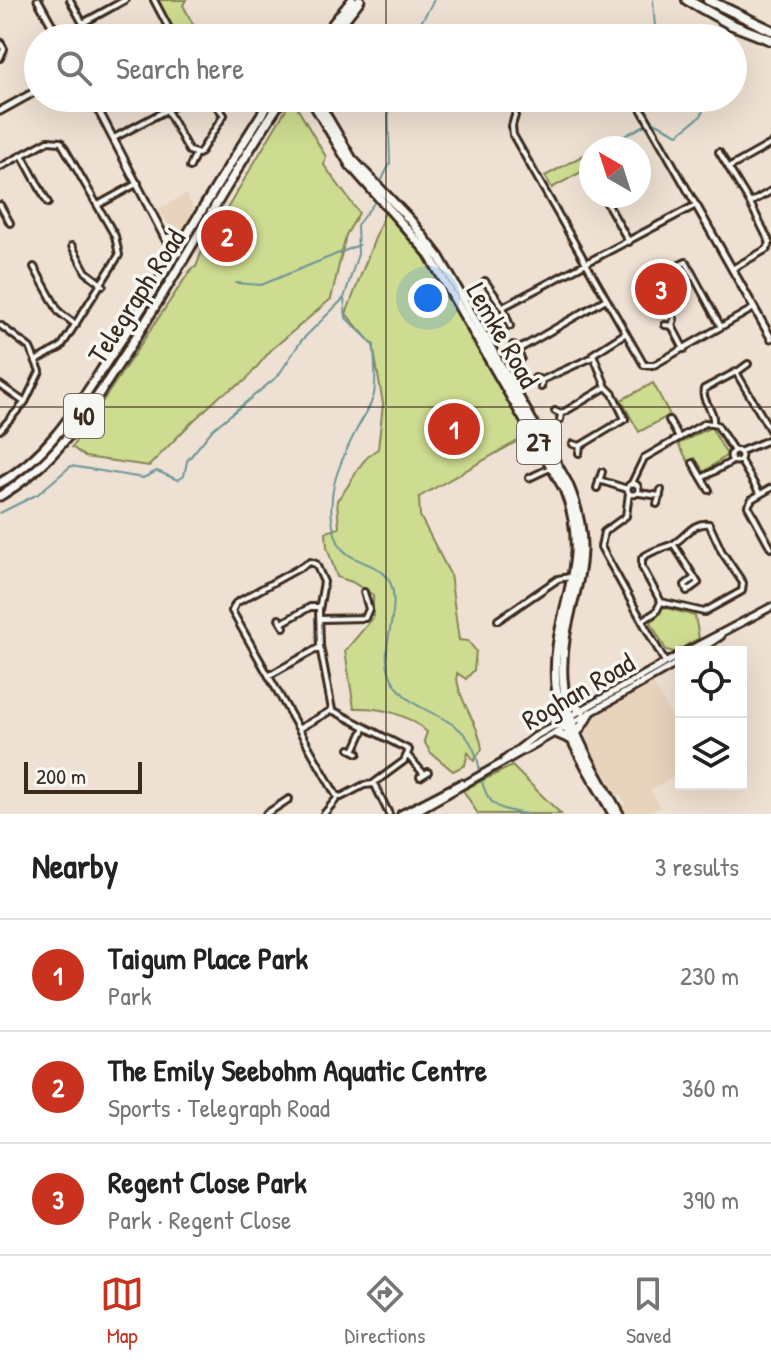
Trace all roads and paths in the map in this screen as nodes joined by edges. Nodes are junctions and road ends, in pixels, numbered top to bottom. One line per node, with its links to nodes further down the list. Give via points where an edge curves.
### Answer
1 (38, 0): 9 (main road)
2 (70, 0): 8 (street)
3 (125, 0): 8 (street)
4 (154, 0): 10 (street)
5 (354, 0): 11 (main road); 12 (main road)
6 (687, 0): 13 (highway)
7 (708, 0): 14 (highway)
8 (83, 23)
9 (51, 24)
10 (164, 24)
11 (333, 24)
12 (339, 24)
13 (730, 24)
14 (771, 30)
15 (747, 31): 16 (highway)
16 (771, 40)
17 (0, 42): 18 (street)
18 (0, 58)
19 (24, 98): 20 (main road)
20 (0, 111)
21 (100, 112): 29 (main road)
22 (168, 112): 29 (street); 33 (street)
23 (222, 112): 33 (street, via 204,151)
24 (263, 112): 47 (main road, Telegraph Road / 40)
25 (275, 112): 52 (main road, Telegraph Road / 40)
26 (318, 112): 96 (main road, Lemke Road / 27, via 340,152 391,204 428,253)
27 (517, 112): 53 (street, via 512,131)
28 (643, 112): 43 (street)
29 (114, 138): 37 (main road)
30 (771, 144): 35 (street)
31 (719, 152): 35 (street)
32 (22, 155): 34 (street); 39 (street); 42 (street, via 48,141 64,144)
33 (195, 155): 36 (street)
34 (0, 167)
35 (730, 167): 40 (street)
36 (190, 169)
37 (138, 183): 42 (street); 46 (main road)
38 (771, 191): 40 (street)
39 (48, 203)
40 (750, 203): 50 (street)
41 (0, 205): 45 (street)
42 (98, 205): 59 (street, via 119,247 117,263)
43 (696, 205): 48 (street); 55 (main road)
44 (610, 208): 48 (street)
45 (10, 223)
46 (166, 235): 47 (main road); 51 (main road, via 167,243)
47 (185, 239): 51 (main road, Telegraph Road / 40)
48 (629, 242): 53 (street)
49 (72, 246): 59 (street, via 86,272)
50 (770, 248): 55 (street)
51 (179, 250): 52 (main road); 101 (main road, Telegraph Road / 40, via 60,432 34,461)
52 (189, 256): 107 (main road, Telegraph Road / 40, via 72,434 40,468)
53 (588, 265): 61 (street); 62 (street)
54 (34, 267): 68 (street, via 57,310)
55 (732, 269): 63 (main road)
56 (642, 278): 57 (street)
57 (648, 280): 60 (street); 67 (street, via 687,262)
58 (485, 281): 62 (street)
59 (103, 285): 68 (street)
60 (647, 287)
61 (606, 299): 71 (street); 75 (street, via 515,348)
62 (503, 307): 69 (street)
63 (754, 308): 67 (street); 72 (main road)
64 (674, 319): 70 (street)
65 (0, 325): 76 (street, via 22,339)
66 (665, 325): 70 (street)
67 (720, 325): 73 (street)
68 (76, 326): 76 (street, via 59,350)
69 (510, 326)
70 (672, 326): 73 (street)
71 (626, 333): 73 (street, via 647,366); 74 (street)
72 (771, 338)
73 (684, 349)
74 (593, 357): 80 (street); 83 (street)
75 (521, 358)
76 (37, 360): 84 (street, via 38,381)
77 (748, 364): 78 (street)
78 (737, 372): 87 (street, via 704,389); 89 (street)
79 (535, 378): 80 (street)
80 (542, 380): 82 (street)
81 (0, 385): 84 (street)
82 (541, 387)
83 (606, 387): 85 (street, via 561,417); 92 (street, via 625,419)
84 (25, 402): 88 (street)
85 (555, 411)
86 (669, 420): 90 (street)
87 (713, 423): 90 (street); 94 (street)
88 (0, 430)
89 (770, 432): 94 (street)
90 (679, 438): 104 (street, via 642,459)
91 (573, 444): 92 (street)
92 (580, 446): 93 (street)
93 (579, 453)
94 (735, 458): 99 (street); 106 (street)
95 (693, 463): 99 (street)
96 (555, 465): 98 (street); 111 (main road, Lemke Road / 27, via 573,517)
97 (602, 472): 100 (street)
98 (529, 478)
99 (702, 478): 105 (street)
100 (599, 480): 102 (street); 104 (street)
101 (0, 483)
102 (597, 488)
103 (771, 488): 106 (street)
104 (633, 489): 108 (street, via 660,493); 119 (street, via 624,519 601,538)
105 (709, 490)
106 (760, 494): 110 (street, via 748,508)
107 (0, 496)
108 (657, 504)
109 (674, 545): 112 (street); 114 (street, via 641,561); 114 (street, via 692,528 709,524 743,589 704,612)
110 (771, 548)
111 (578, 578): 118 (street, via 558,579); 129 (main road, Lemke Road / 27, via 562,672); 132 (main road, Lemke Road / 27, via 556,662 556,687)
112 (694, 578)
113 (364, 592): 117 (street, via 369,611 365,618)
114 (661, 602): 119 (street)
115 (319, 607): 117 (street); 120 (street); 128 (street, via 324,581 310,562 231,607)
116 (771, 607): 121 (main road, Roghan Road)
117 (319, 619): 124 (street)
118 (498, 620)
119 (642, 621): 127 (street)
120 (282, 623)
121 (725, 633): 122 (main road, Roghan Road); 123 (main road, Roghan Road)
122 (698, 646)
123 (706, 646)
124 (320, 647): 128 (street); 130 (street)
125 (675, 659): 127 (main road, Roghan Road)
126 (675, 663): 127 (main road, Roghan Road)
127 (667, 665): 131 (main road, Roghan Road)
128 (270, 675): 133 (street)
129 (566, 699): 131 (main road); 132 (main road, Lemke Road / 27)
130 (332, 710): 133 (street); 134 (street)
131 (586, 712): 132 (main road, Roghan Road); 136 (main road)
132 (568, 722): 135 (main road, Roghan Road); 136 (main road, 27); 139 (main road, Roghan Road, via 530,740)
133 (300, 728): 143 (street)
134 (364, 729): 137 (street); 138 (street, via 406,745)
135 (556, 733): 136 (main road); 139 (main road, Roghan Road)
136 (574, 737): 150 (main road, 27); 151 (main road, 27)
137 (354, 751)
138 (408, 756): 140 (street); 142 (street)
139 (495, 767): 141 (main road, Roghan Road)
140 (424, 774)
141 (471, 780): 148 (main road, Roghan Road); 149 (main road, Roghan Road)
142 (374, 784): 143 (street); 147 (street)
143 (338, 797): 146 (street)
144 (289, 799): 145 (street)
145 (266, 814)
146 (324, 814)
147 (389, 814)
148 (401, 814)
149 (412, 814)
150 (613, 814)
151 (619, 814)

